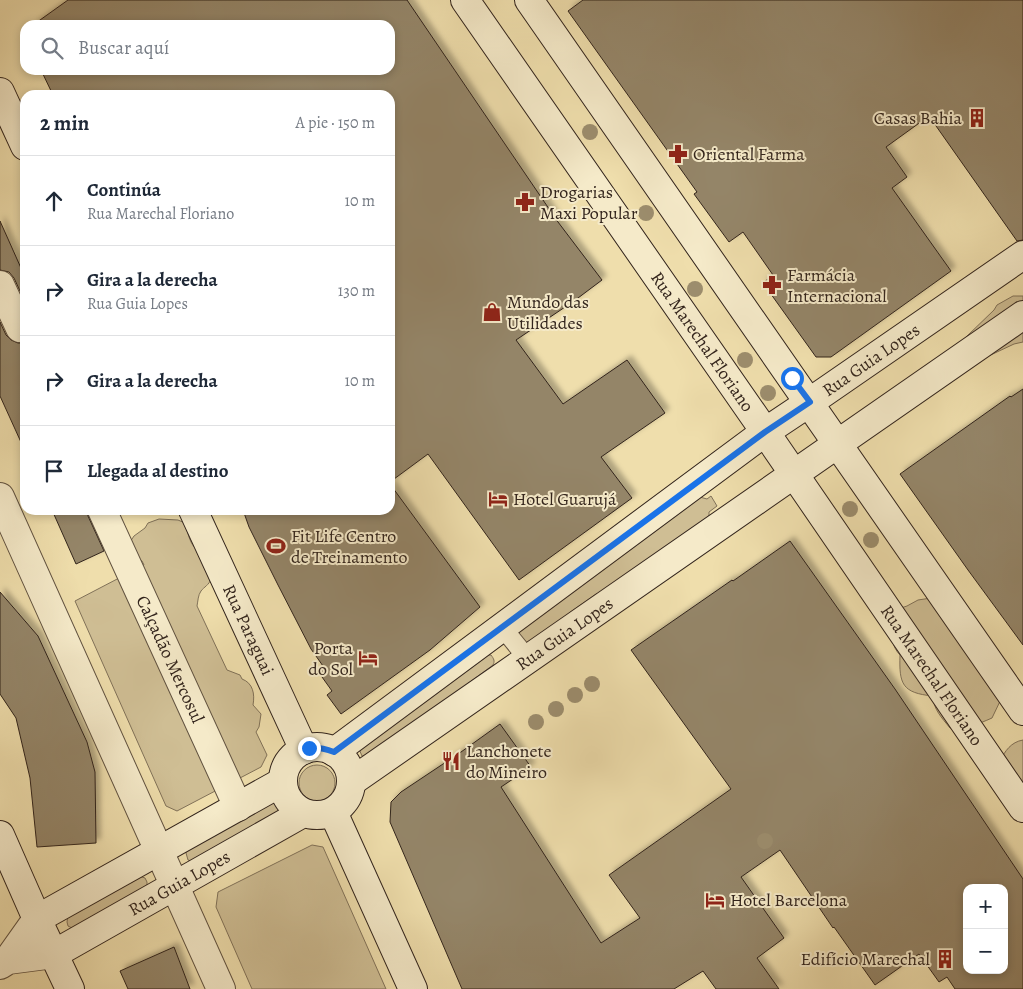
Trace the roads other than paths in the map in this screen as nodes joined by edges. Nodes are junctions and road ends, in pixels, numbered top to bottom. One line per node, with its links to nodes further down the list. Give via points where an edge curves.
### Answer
1 (464, 0): 10 (main road, Rua Marechal Floriano)
2 (529, 0): 9 (main road)
3 (0, 92): 4 (main road)
4 (20, 135)
5 (1023, 255): 9 (main road, Rua Guia Lopes)
6 (0, 285): 8 (main road)
7 (1023, 315): 11 (main road, Rua Guia Lopes)
8 (20, 328)
9 (810, 402): 10 (main road, Rua Guia Lopes); 11 (main road)
10 (765, 432): 12 (main road, Rua Marechal Floriano); 16 (main road, Rua Guia Lopes)
11 (837, 445): 12 (main road, Rua Guia Lopes); 18 (main road)
12 (794, 473): 17 (main road, Rua Guia Lopes); 24 (main road, Rua Marechal Floriano)
13 (0, 497): 28 (main road)
14 (104, 515): 23 (main road, Calçadão Mercosul)
15 (195, 515): 19 (main road, Rua Paraguai)
16 (502, 627): 17 (lane); 20 (main road, Rua Guia Lopes)
17 (528, 659): 22 (main road, Rua Guia Lopes)
18 (1023, 711)
19 (304, 750): 20 (main road, via 324,748); 21 (main road, via 288,763)
20 (334, 752): 22 (main road, via 348,768)
21 (282, 782): 23 (main road, Rua Guia Lopes); 25 (main road, via 288,801)
22 (351, 782): 26 (main road, via 345,801)
23 (238, 807): 28 (main road, Rua Guia Lopes)
24 (1023, 808)
25 (303, 812): 26 (main road, via 315,816); 29 (main road, Rua Guia Lopes)
26 (333, 812): 35 (main road)
27 (0, 835): 30 (main road)
28 (159, 851): 29 (main road); 30 (main road, Rua Guia Lopes)
29 (175, 886): 31 (main road, Rua Guia Lopes); 34 (main road)
30 (37, 919): 31 (main road); 32 (main road)
31 (54, 954): 32 (main road); 33 (main road)
32 (4, 963)
33 (70, 989)
34 (221, 989)
35 (412, 989)

